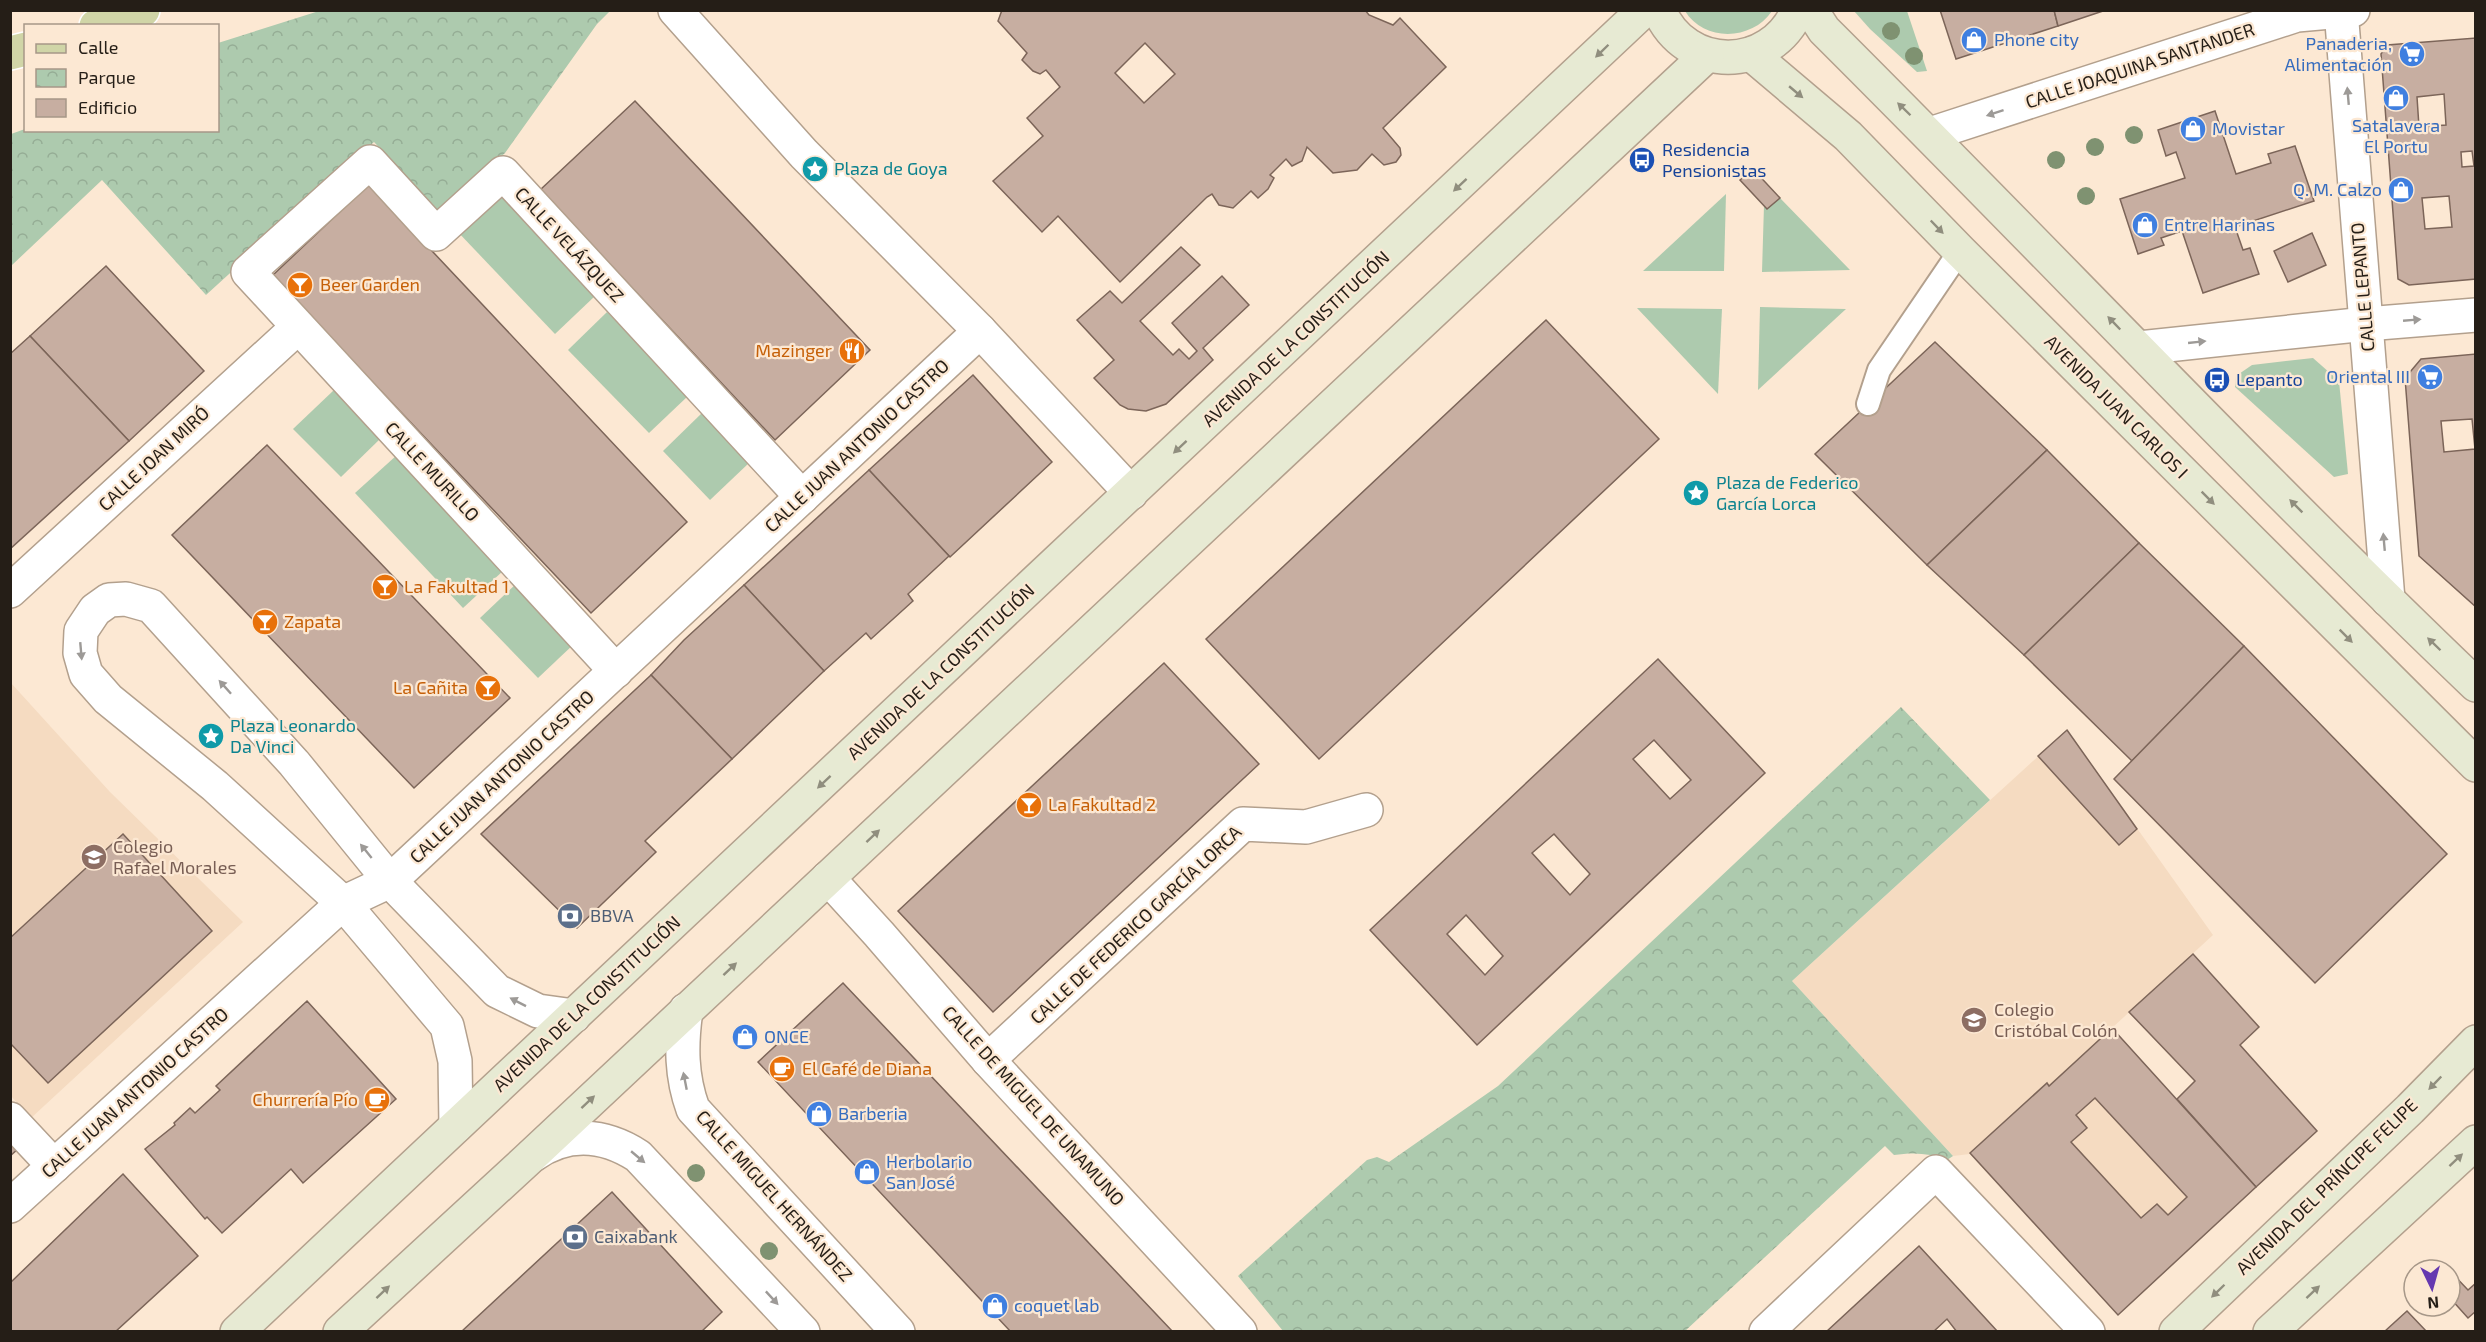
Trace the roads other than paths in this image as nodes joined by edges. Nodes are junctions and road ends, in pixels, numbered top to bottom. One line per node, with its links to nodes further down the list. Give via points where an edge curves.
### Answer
1 (143, 10): 8 (main road)
2 (675, 10): 17 (street, via 804,154)
3 (1644, 10): 20 (street, AVENIDA DE LA CONSTITUCIÓN, one-way to 20)
4 (1659, 10): 10 (street, via 1678,39)
5 (1798, 10): 9 (street, via 1781,37)
6 (1811, 10): 11 (street, one-way to 6, via 1824,30)
7 (2345, 11): 11 (street, CALLE JOAQUINA SANTANDER, one-way to 11, via 2297,15); 15 (street, CALLE LEPANTO, one-way to 7)
8 (102, 24)
9 (1751, 54): 10 (street, via 1734,58); 12 (street, AVENIDA JUAN CARLOS I, one-way to 12, via 1848,136)
10 (1707, 55): 28 (street, one-way to 10)
11 (1930, 134): 18 (street, one-way to 11)
12 (1960, 251): 19 (lane, via 1879,370); 26 (street, AVENIDA JUAN CARLOS I, one-way to 26)
13 (249, 272): 16 (street, CALLE MURILLO); 21 (street, CALLE VELÁZQUEZ, via 370,162 436,234 503,173)
14 (2475, 315): 15 (street, one-way to 14)
15 (2366, 324): 18 (street, one-way to 15); 23 (street, CALLE LEPANTO, one-way to 15)
16 (298, 327): 22 (street, CALLE JOAN MIRÓ); 24 (street, CALLE MURILLO)
17 (980, 331): 20 (street); 21 (street, CALLE JUAN ANTONIO CASTRO)
18 (2139, 348): 23 (street, one-way to 18)
19 (1868, 404)
20 (1131, 493): 32 (street, AVENIDA DE LA CONSTITUCIÓN, one-way to 32)
21 (802, 497): 24 (street, CALLE JUAN ANTONIO CASTRO)
22 (10, 591)
23 (2388, 600): 25 (street, one-way to 23)
24 (616, 671): 29 (street, CALLE JUAN ANTONIO CASTRO)
25 (2475, 685)
26 (2475, 765)
27 (1366, 810): 34 (street, CALLE DE FEDERICO GARCÍA LORCA, via 1306,827 1243,824)
28 (828, 878): 31 (street, one-way to 28); 34 (street, CALLE DE MIGUEL DE UNAMUNO)
29 (390, 881): 30 (street, CALLE JUAN ANTONIO CASTRO); 30 (street, one-way to 30, via 294,763 151,606 126,599 109,600 95,610 81,631 80,653 86,674 108,699 215,786); 32 (street, one-way to 29, via 538,1011 497,991)
30 (343, 903): 36 (street, via 447,1026 455,1061); 39 (street, CALLE JUAN ANTONIO CASTRO)
31 (686, 1010): 38 (street, one-way to 31); 44 (street, CALLE MIGUEL HERNÁNDEZ, one-way to 31, via 693,1109 682,1062)
32 (574, 1016): 36 (street, AVENIDA DE LA CONSTITUCIÓN)
33 (2475, 1042): 48 (street, AVENIDA DEL PRÍNCIPE FELIPE, one-way to 48)
34 (988, 1060): 45 (street, CALLE DE MIGUEL DE UNAMUNO)
35 (10, 1119): 39 (street)
36 (456, 1126): 41 (street, AVENIDA DE LA CONSTITUCIÓN)
37 (2475, 1142): 49 (street, one-way to 37)
38 (527, 1160): 42 (street, one-way to 38); 43 (street, one-way to 43, via 566,1139 588,1137 623,1146 638,1156)
39 (54, 1166): 40 (street, CALLE JUAN ANTONIO CASTRO)
40 (10, 1206)
41 (237, 1332)
42 (340, 1332)
43 (803, 1332)
44 (898, 1332)
45 (1240, 1332)
46 (1766, 1332): 47 (street, via 1936,1172)
47 (2088, 1332)
48 (2176, 1332)
49 (2270, 1332)

